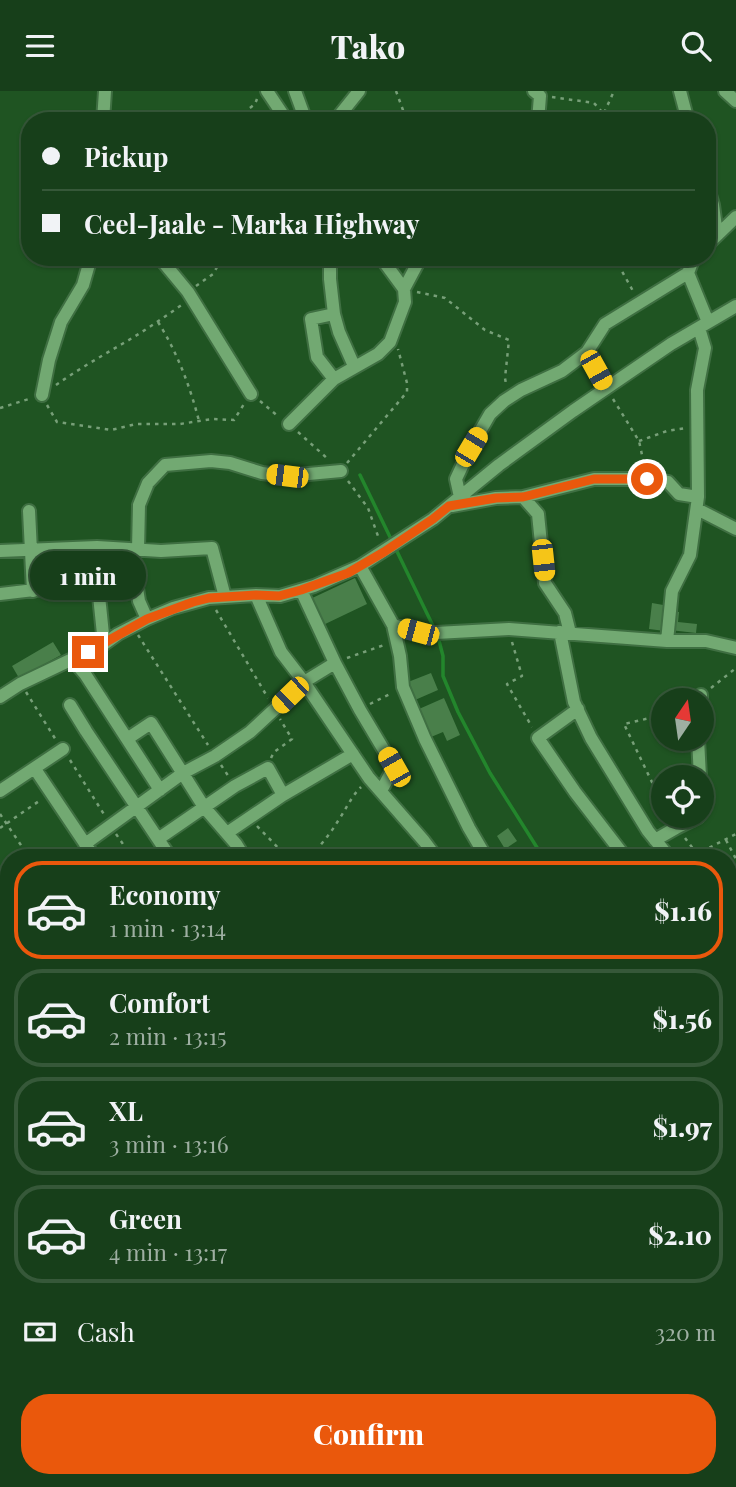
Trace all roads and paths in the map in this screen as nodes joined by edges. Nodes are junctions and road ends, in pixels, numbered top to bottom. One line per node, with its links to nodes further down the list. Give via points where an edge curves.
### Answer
1 (105, 91): 12 (street)
2 (260, 91): 13 (path, via 255,104)
3 (267, 91): 14 (street)
4 (295, 91): 15 (street)
5 (359, 91): 16 (street)
6 (396, 91): 17 (path)
7 (614, 91): 20 (path)
8 (680, 91): 21 (street)
9 (725, 91): 11 (street)
10 (537, 93): 18 (street); 19 (path, via 594,103)
11 (736, 101)
12 (104, 112)
13 (245, 112)
14 (281, 112)
15 (303, 112)
16 (342, 112)
17 (404, 112)
18 (538, 112)
19 (603, 112)
20 (604, 112)
21 (686, 112)
22 (736, 217): 24 (street)
23 (716, 228): 24 (street)
24 (717, 235)
25 (89, 266): 47 (street, via 61,321)
26 (166, 266): 35 (street)
27 (217, 266): 35 (path)
28 (330, 266): 38 (street)
29 (387, 266): 34 (street)
30 (416, 266): 34 (street)
31 (619, 266): 36 (path)
32 (691, 266): 33 (street)
33 (688, 273): 36 (street); 40 (street)
34 (404, 289): 41 (street, via 405,302); 48 (path, via 445,298 485,330 509,340 505,378)
35 (190, 295): 39 (path); 46 (street)
36 (640, 303): 42 (street, via 605,324)
37 (736, 306): 40 (street)
38 (334, 313): 43 (street); 44 (street, via 311,319 317,357)
39 (158, 322): 47 (path); 50 (path, via 191,391)
40 (704, 325): 45 (street); 52 (street)
41 (393, 333): 43 (street, via 377,354); 54 (path, via 407,392)
42 (587, 352): 45 (street); 48 (street, via 562,371)
43 (354, 366): 44 (street)
44 (334, 379): 51 (street)
45 (606, 388): 53 (path); 56 (street)
46 (251, 394): 50 (path, via 234,420); 51 (path)
47 (42, 395): 49 (path); 50 (path, via 57,422 111,429)
48 (510, 397): 56 (street, via 490,414 471,447 456,479)
49 (0, 408)
50 (198, 421)
51 (289, 424): 54 (path)
52 (698, 426): 53 (path); 58 (street)
53 (639, 441): 55 (path)
54 (341, 471): 64 (street, via 287,476 211,461 164,465 148,483 139,505); 66 (path, via 368,508)
55 (647, 479): 57 (street, via 594,479); 58 (street, via 668,482)
56 (460, 497): 59 (street)
57 (523, 497): 59 (street); 79 (street, via 538,514 545,583 565,613)
58 (697, 503): 61 (street); 81 (street, via 690,555 672,591)
59 (449, 506): 66 (street)
60 (29, 511): 63 (street)
61 (736, 529)
62 (97, 547): 63 (street); 64 (street); 68 (street)
63 (31, 550): 65 (street); 70 (street)
64 (134, 550): 73 (street, via 212,548); 75 (street, via 139,601)
65 (0, 551)
66 (386, 551): 67 (street)
67 (360, 566): 69 (street); 76 (street)
68 (98, 586): 70 (street); 82 (street)
69 (301, 590): 72 (street, via 279,596); 85 (street)
70 (33, 591): 71 (street)
71 (0, 594)
72 (256, 595): 73 (street); 87 (street, via 281,652)
73 (225, 597): 74 (street)
74 (209, 598): 75 (street); 92 (path)
75 (147, 619): 77 (street)
76 (393, 625): 78 (street, via 436,633); 80 (street)
77 (132, 627): 82 (street); 99 (path)
78 (509, 629): 79 (street); 95 (path, via 522,676 507,684)
79 (565, 633): 81 (street); 93 (street)
80 (396, 640): 85 (path); 131 (street, via 403,687)
81 (667, 641): 83 (street, via 706,641)
82 (104, 644): 84 (street)
83 (736, 649)
84 (73, 660): 88 (street); 96 (street)
85 (335, 663): 87 (street); 108 (street, via 394,767)
86 (736, 668): 89 (path)
87 (304, 682): 92 (street); 98 (street)
88 (20, 684): 90 (street); 97 (path)
89 (713, 688)
90 (0, 697)
91 (70, 705): 111 (street)
92 (275, 709): 99 (street); 100 (path, via 292,739 274,752)
93 (578, 709): 95 (street); 121 (street, via 591,739)
94 (651, 718): 104 (path, via 624,724)
95 (538, 738): 132 (street)
96 (127, 739): 102 (street, via 151,723); 106 (street)
97 (63, 749): 101 (street); 115 (path)
98 (353, 754): 103 (street); 110 (street)
99 (215, 756): 102 (street); 105 (path)
100 (268, 768): 105 (street); 110 (street)
101 (35, 769): 107 (street); 109 (street)
102 (183, 773): 106 (street); 112 (street)
103 (369, 778): 108 (street); 129 (path)
104 (651, 780)
105 (235, 786): 112 (street)
106 (160, 790): 111 (street)
107 (0, 791)
108 (381, 791): 130 (street)
109 (51, 793): 114 (path); 123 (street)
110 (284, 795): 118 (street)
111 (136, 807): 115 (street); 120 (street)
112 (204, 807): 118 (street); 120 (street)
113 (0, 814): 114 (path)
114 (7, 823): 116 (path); 124 (path)
115 (111, 825): 123 (street); 126 (path)
116 (0, 828)
117 (676, 828): 121 (street); 134 (path)
118 (227, 833): 128 (street)
119 (736, 834): 122 (path)
120 (158, 839): 127 (street)
121 (655, 840): 133 (street)
122 (726, 840): 135 (path); 136 (path)
123 (85, 844): 125 (street)
124 (24, 849)
125 (88, 849)
126 (127, 849)
127 (165, 849)
128 (239, 849)
129 (317, 849)
130 (430, 849)
131 (481, 849)
132 (619, 849)
133 (662, 849)
134 (694, 849)
135 (706, 849)
136 (731, 849)

